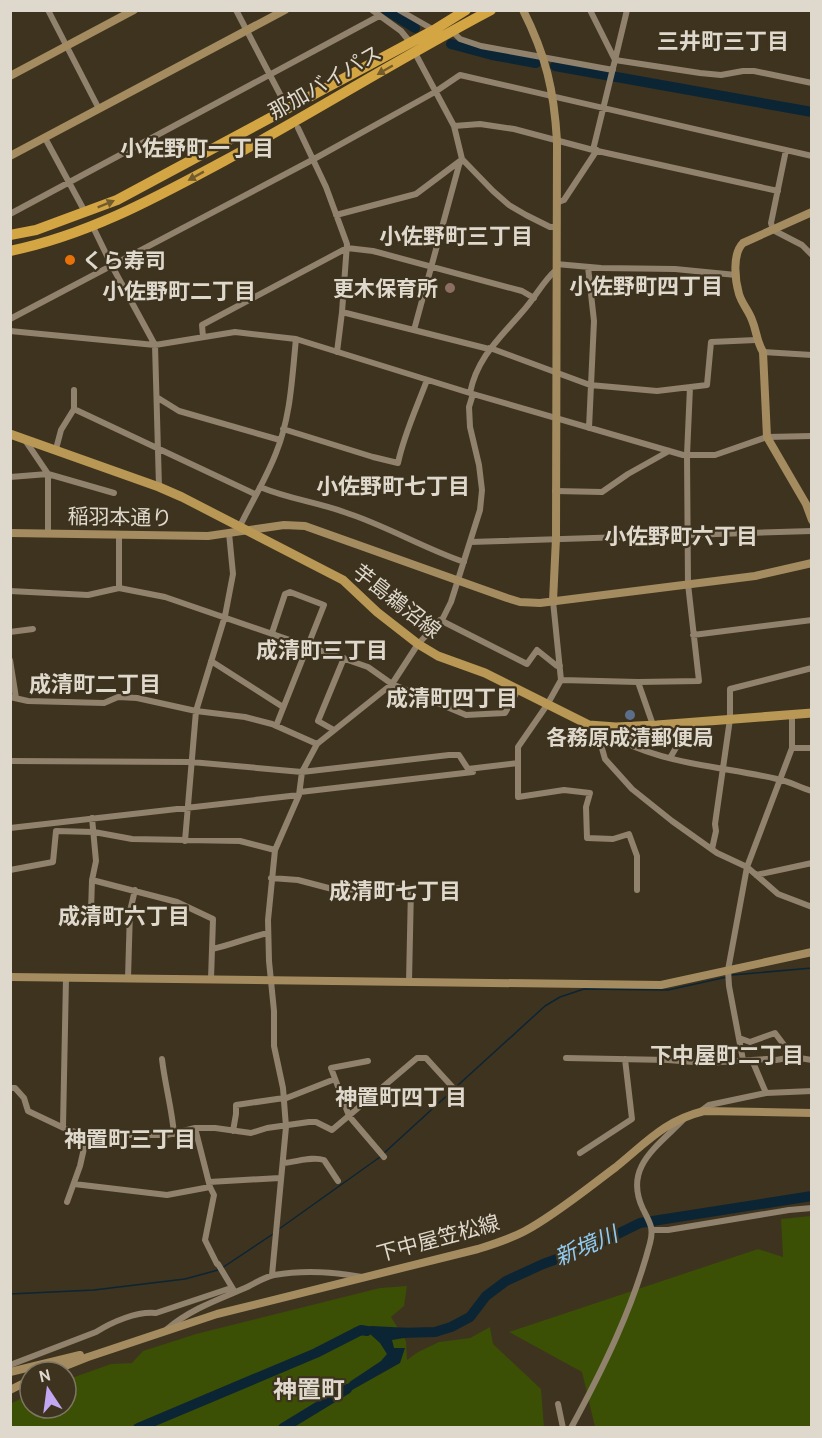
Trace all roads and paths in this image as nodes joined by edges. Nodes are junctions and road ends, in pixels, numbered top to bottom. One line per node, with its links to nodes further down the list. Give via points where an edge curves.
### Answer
1 (48, 10): 16 (street)
2 (134, 10): 16 (street)
3 (236, 10): 14 (street)
4 (285, 10): 14 (street)
5 (372, 10): 12 (street)
6 (399, 10): 13 (street)
7 (466, 10): 13 (highway, 那加バイパス)
8 (491, 10): 15 (highway, 那加バイパス)
9 (523, 10): 18 (street)
10 (590, 10): 19 (street)
11 (627, 10): 19 (street)
12 (379, 16): 17 (street, via 401,31); 22 (street)
13 (434, 30): 17 (highway, 那加バイパス)
14 (246, 31): 22 (street); 28 (street)
15 (452, 31): 17 (highway, 那加バイパス); 18 (street, via 460,39 482,46)
16 (66, 46): 21 (street); 28 (street)
17 (413, 48): 24 (street); 43 (highway, 那加バイパス, one-way to 17); 46 (highway, 那加バイパス, one-way to 46, via 151,201)
18 (544, 59): 20 (street); 25 (street)
19 (615, 60): 20 (street); 23 (street, via 721,75 754,71)
20 (612, 74): 27 (street)
21 (10, 76)
22 (270, 76): 26 (street); 39 (street)
23 (812, 83)
24 (435, 92): 25 (street, via 460,75); 29 (street); 37 (street)
25 (553, 98): 27 (street); 32 (street)
26 (283, 100)
27 (604, 108): 33 (street); 34 (street)
28 (99, 109): 31 (street)
29 (454, 126): 32 (street, via 480,124); 38 (street)
30 (298, 128): 37 (street)
31 (45, 138): 35 (street); 39 (street)
32 (557, 141): 33 (street); 41 (street)
33 (595, 150): 40 (street); 41 (street, via 564,200)
34 (786, 150): 36 (street); 40 (street)
35 (10, 156)
36 (812, 156)
37 (314, 159): 45 (street); 53 (street)
38 (462, 159): 45 (street, via 416,194); 47 (street, via 509,205); 56 (street)
39 (70, 183): 43 (street); 44 (street)
40 (778, 191): 48 (street)
41 (556, 203): 47 (street)
42 (812, 212): 48 (street)
43 (86, 213): 49 (highway, 那加バイパス)
44 (10, 214)
45 (336, 215): 50 (street)
46 (93, 227): 51 (highway, 那加バイパス); 53 (street)
47 (556, 227): 54 (street)
48 (773, 230): 52 (street, via 802,245); 57 (street, via 739,246)
49 (10, 235)
50 (347, 248): 56 (street, via 373,251); 59 (street); 63 (street, via 202,325)
51 (10, 251)
52 (812, 255)
53 (112, 266): 60 (street); 66 (street)
54 (556, 267): 55 (street); 58 (street); 71 (street)
55 (588, 267): 57 (street); 73 (street, via 594,321)
56 (431, 268): 58 (street, via 522,291); 61 (street)
57 (736, 275): 65 (street, via 739,296 751,317)
58 (534, 298): 67 (street)
59 (342, 312): 61 (street); 68 (street)
60 (10, 319)
61 (414, 330): 67 (street)
62 (10, 331): 66 (street)
63 (203, 337): 64 (street, via 235,332); 66 (street)
64 (296, 339): 68 (street); 81 (street)
65 (756, 340): 69 (street); 74 (street, via 711,342 707,385)
66 (155, 345): 77 (street)
67 (489, 348): 71 (street); 76 (street, via 473,378)
68 (337, 352): 72 (street)
69 (763, 352): 70 (street); 85 (street)
70 (812, 355)
71 (555, 372): 73 (street); 79 (street)
72 (427, 380): 76 (street); 81 (street, via 398,463)
73 (590, 385): 74 (street, via 657,391); 80 (street)
74 (690, 387): 90 (street)
75 (74, 390): 78 (street)
76 (471, 393): 79 (street); 106 (street, via 470,427 482,489)
77 (158, 398): 86 (street, via 179,411); 88 (street)
78 (74, 409): 87 (street, via 61,430); 88 (street)
79 (555, 418): 80 (street); 95 (street)
80 (589, 428): 89 (street)
81 (284, 429): 86 (street)
82 (10, 434): 84 (main road, 芋島鵜沼線)
83 (812, 436): 85 (street)
84 (23, 437): 87 (main road, 芋島鵜沼線); 91 (street)
85 (767, 437): 90 (street, via 715,455); 98 (street)
86 (280, 440): 94 (street)
87 (56, 449): 93 (main road, 芋島鵜沼線)
88 (158, 450): 93 (street); 97 (street)
89 (670, 451): 90 (street); 95 (street, via 602,492)
90 (687, 455): 104 (street)
91 (48, 474): 92 (street); 96 (street); 102 (street)
92 (10, 477)
93 (159, 487): 99 (main road, 芋島鵜沼線)
94 (260, 488): 97 (street); 107 (street, via 344,512)
95 (555, 491): 105 (street)
96 (114, 493)
97 (255, 494): 99 (street)
98 (812, 520)
99 (236, 529): 103 (street, 稲羽本通り, via 208,536); 109 (street, 稲羽本通り, via 305,526); 114 (street); 121 (main road, 芋島鵜沼線, via 343,580)
100 (812, 531): 104 (street)
101 (10, 533): 102 (street, 稲羽本通り)
102 (48, 533): 103 (street, 稲羽本通り)
103 (119, 535): 111 (street)
104 (687, 535): 105 (street); 110 (street)
105 (556, 538): 106 (street); 113 (street)
106 (470, 542): 107 (street)
107 (464, 562): 109 (street)
108 (812, 563): 110 (street, 稲羽本通り, via 755,576)
109 (457, 580): 113 (street, 稲羽本通り, via 520,602); 115 (street)
110 (688, 584): 113 (street, 稲羽本通り); 120 (street)
111 (119, 588): 112 (street, via 88,595); 114 (street, via 165,597)
112 (10, 591)
113 (553, 601): 126 (street)
114 (225, 616): 119 (street); 125 (street)
115 (441, 620): 121 (street); 126 (street, via 528,664 537,650)
116 (812, 620): 120 (street)
117 (33, 628): 118 (street)
118 (10, 632)
119 (272, 633): 122 (street); 122 (street, via 285,594 290,592 324,605)
120 (693, 635): 129 (street, via 699,681)
121 (418, 644): 130 (street); 131 (main road, 芋島鵜沼線)
122 (308, 646): 123 (street); 134 (street)
123 (344, 658): 130 (street, via 368,667); 143 (street, via 318,722)
124 (10, 660): 132 (street)
125 (211, 661): 134 (street); 135 (street)
126 (560, 666): 128 (street)
127 (812, 668): 138 (street, via 730,689)
128 (561, 680): 129 (street); 133 (street)
129 (638, 682): 140 (street)
130 (392, 684): 131 (street, via 466,715 505,713); 143 (street)
131 (518, 690): 133 (main road, 芋島鵜沼線)
132 (13, 698): 135 (street, via 104,702 118,697 137,698)
133 (547, 705): 142 (main road, 芋島鵜沼線); 150 (street, via 518,747)
134 (283, 707): 141 (street)
135 (196, 711): 141 (street, via 245,717); 149 (street)
136 (812, 713): 137 (main road, 芋島鵜沼線)
137 (792, 714): 138 (main road, 芋島鵜沼線); 145 (street)
138 (730, 719): 139 (main road, 芋島鵜沼線); 152 (street)
139 (691, 722): 140 (main road, 芋島鵜沼線); 147 (street)
140 (653, 725): 142 (main road, 芋島鵜沼線); 147 (street, via 624,742)
141 (276, 726): 144 (street)
142 (596, 727): 162 (street, via 605,759 632,789)
143 (334, 730): 144 (street)
144 (317, 744): 153 (street)
145 (792, 748): 146 (street); 154 (street)
146 (812, 748)
147 (670, 758): 152 (street)
148 (10, 761): 149 (street)
149 (191, 762): 153 (street); 157 (street)
150 (518, 763): 151 (street); 171 (street, via 518,797 564,790 590,793 586,807 587,838 613,839 629,834 637,856)
151 (487, 766): 153 (street, via 468,769 459,755 449,755); 156 (street, via 488,771)
152 (723, 768): 154 (street); 162 (street)
153 (302, 772): 156 (street)
154 (780, 779): 155 (street); 165 (street)
155 (812, 791)
156 (299, 794): 157 (street); 163 (street)
157 (188, 807): 158 (street); 161 (street)
158 (92, 818): 159 (street); 160 (street)
159 (10, 828)
160 (94, 832): 161 (street, via 132,839); 166 (street, via 56,831 53,862); 169 (street, via 96,861)
161 (185, 841): 163 (street, via 240,841)
162 (712, 849): 165 (street)
163 (275, 850): 168 (street)
164 (812, 863): 167 (street)
165 (747, 867): 167 (street); 177 (street)
166 (10, 870)
167 (756, 875): 172 (street, via 778,894)
168 (271, 878): 174 (street); 183 (street, via 336,890 411,888)
169 (92, 880): 170 (street); 173 (street)
170 (135, 890): 175 (street, via 177,902 213,919); 180 (street, via 130,911)
171 (637, 890)
172 (812, 907)
173 (92, 911)
174 (268, 933): 175 (street); 182 (street)
175 (212, 949): 181 (street)
176 (812, 952): 177 (street)
177 (729, 974): 183 (street, via 661,984); 184 (street)
178 (10, 977): 179 (street)
179 (66, 978): 180 (street); 203 (street)
180 (128, 978): 181 (street)
181 (211, 979): 182 (street)
182 (272, 980): 183 (street); 198 (street, via 274,1046)
183 (409, 982)
184 (739, 1038): 185 (street, via 750,1042 775,1033); 190 (street)
185 (793, 1057): 191 (street); 192 (street)
186 (566, 1058): 188 (street)
187 (162, 1059): 207 (street)
188 (625, 1059): 190 (street, via 706,1063); 209 (street, via 632,1119)
189 (368, 1060): 193 (street, via 331,1068)
190 (743, 1060): 191 (street)
191 (752, 1060): 197 (street)
192 (812, 1060)
193 (335, 1079): 198 (street); 202 (street)
194 (10, 1088): 203 (street, via 24,1098 28,1111)
195 (455, 1090): 202 (street, via 426,1058 417,1058)
196 (812, 1091): 197 (street)
197 (766, 1093): 199 (street, via 709,1105)
198 (284, 1099): 204 (street); 206 (street, via 236,1105)
199 (700, 1112): 200 (street, 下中屋笠松線); 201 (street, 下中屋笠松線)
200 (812, 1113)
201 (689, 1114): 218 (street, via 639,1168 637,1197); 220 (street, 下中屋笠松線, via 673,1121 526,1230 478,1249)
202 (349, 1116): 204 (street, via 332,1130 316,1122); 210 (street)
203 (63, 1127): 208 (street)
204 (286, 1127): 206 (street, via 251,1133); 211 (street)
205 (195, 1128): 206 (street); 207 (street); 215 (street)
206 (233, 1131)
207 (174, 1134): 208 (street)
208 (87, 1135): 214 (street)
209 (580, 1153)
210 (383, 1155)
211 (283, 1163): 212 (street); 213 (street, via 324,1160)
212 (280, 1178): 215 (street); 219 (street)
213 (338, 1181)
214 (74, 1184): 215 (street, via 166,1195); 216 (street)
215 (209, 1184): 221 (street, via 214,1195 205,1240)
216 (67, 1202)
217 (812, 1208): 218 (street)
218 (653, 1230): 230 (street, via 606,1362)
219 (272, 1275): 220 (street); 222 (street)
220 (363, 1277): 223 (street, 下中屋笠松線)
221 (231, 1288): 222 (street); 226 (street, via 106,1325)
222 (243, 1289): 223 (street, via 182,1316)
223 (165, 1331): 224 (street, 下中屋笠松線)
224 (88, 1357): 225 (street, 下中屋笠松線); 227 (street, via 82,1355)
225 (78, 1361)
226 (10, 1365)
227 (10, 1372)
228 (558, 1404): 229 (street)
229 (563, 1428)
230 (571, 1428)

